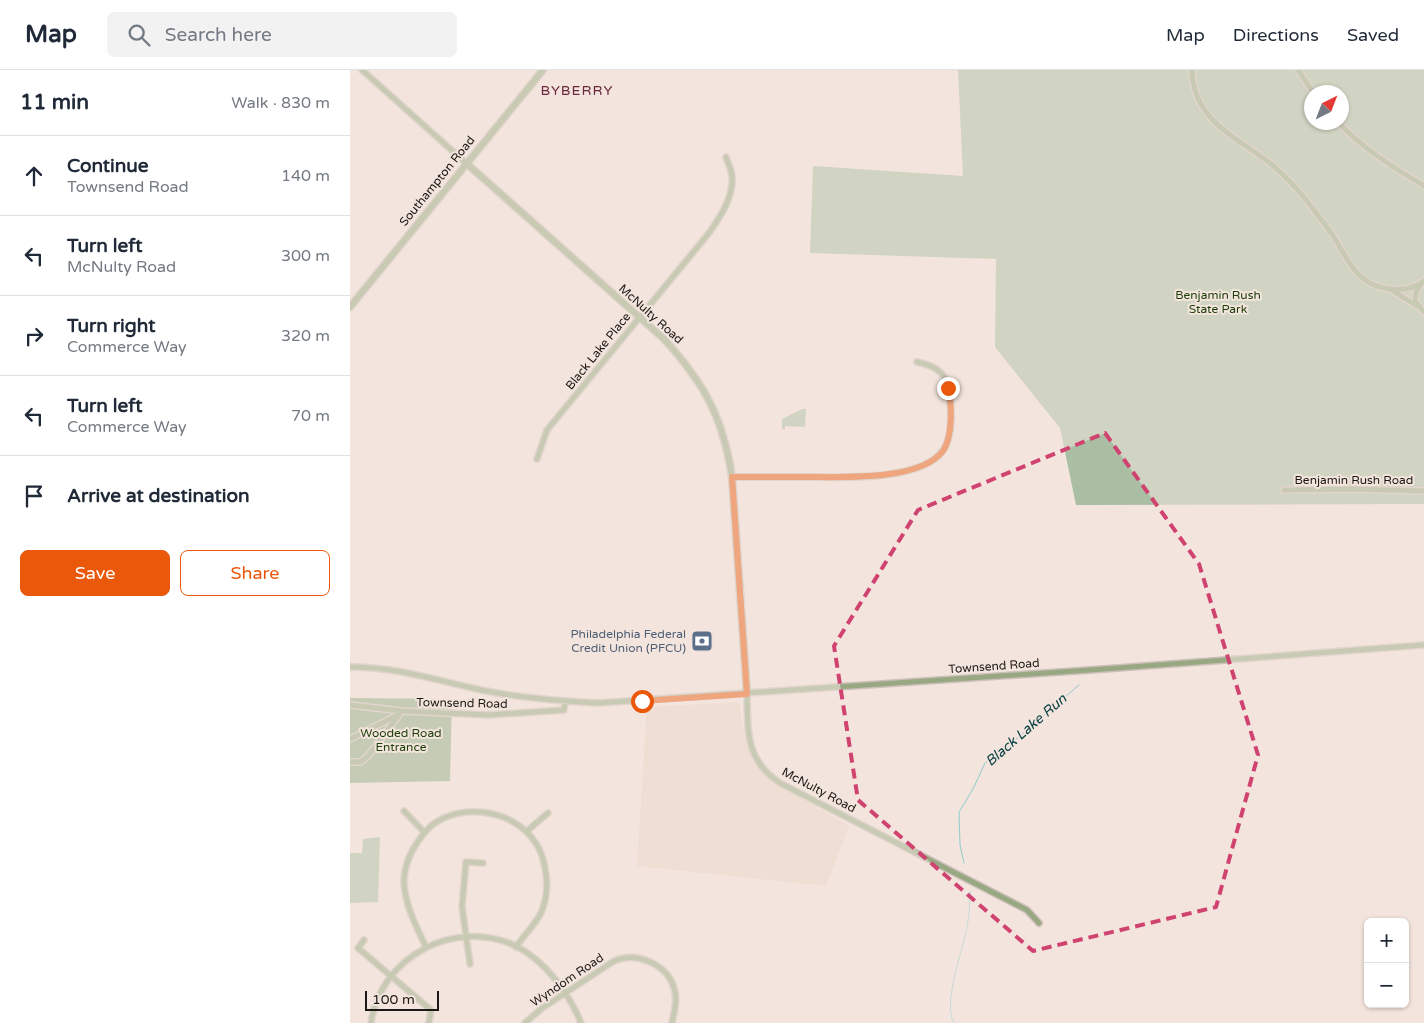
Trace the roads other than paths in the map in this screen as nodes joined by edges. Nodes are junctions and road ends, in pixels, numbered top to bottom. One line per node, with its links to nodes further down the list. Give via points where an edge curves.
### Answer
1 (362, 70): 8 (street, McNulty Road)
2 (543, 70): 8 (street, Southampton Road)
3 (1192, 70): 11 (street, via 1192,84 1200,103 1214,121 1294,186 1322,220 1360,277)
4 (1298, 70): 5 (street)
5 (1308, 85)
6 (1346, 130): 9 (street, via 1381,159)
7 (726, 157): 14 (street, Black Lake Place, via 732,182 722,214)
8 (466, 163): 12 (street, Southampton Road); 14 (street, McNulty Road)
9 (1424, 186)
10 (1422, 282): 11 (street); 13 (street, via 1415,301)
11 (1392, 290): 13 (street)
12 (350, 307)
13 (1422, 310)
14 (639, 318): 16 (street, Black Lake Place, via 547,430); 17 (street, McNulty Road, via 683,359 708,396 728,449)
15 (917, 362): 17 (street, via 939,369 950,396 949,438 943,450 921,467 859,477)
16 (537, 460)
17 (732, 477): 22 (street, McNulty Road)
18 (1284, 490): 19 (street, Benjamin Rush Road)
19 (1424, 490)
20 (1424, 645): 22 (street, Townsend Road)
21 (350, 666): 23 (street, Townsend Road, via 395,669 481,690)
22 (747, 694): 23 (street, Townsend Road, via 598,703); 33 (street, McNulty Road, via 748,738 757,761 769,775 1027,910)
23 (565, 701): 25 (street, Townsend Road, via 564,710 489,715)
24 (350, 705): 25 (street, Townsend Road)
25 (400, 713): 26 (street); 27 (street, via 368,756 361,762)
26 (350, 739)
27 (350, 762)
28 (404, 811): 31 (street)
29 (548, 813): 30 (street)
30 (527, 831): 31 (street, via 502,816 475,812 452,815); 37 (street, via 544,861 546,895 534,925)
31 (424, 832): 36 (street, via 406,864 404,881 406,898)
32 (483, 862): 34 (street, via 466,862 462,907)
33 (1039, 923)
34 (465, 936): 36 (street); 37 (street, via 498,940); 38 (street)
35 (364, 940): 39 (street, via 358,948)
36 (426, 947): 39 (street, via 408,958)
37 (516, 947): 40 (street, via 544,968)
38 (470, 964)
39 (391, 976): 41 (street, via 378,998); 42 (street, via 431,1010)
40 (565, 992): 43 (street, Wyndom Road); 44 (street); 45 (street, Wyndom Road, via 614,961 628,957 647,960 661,968 674,988 676,1000)
41 (371, 1023)
42 (429, 1023)
43 (525, 1023)
44 (581, 1023)
45 (672, 1023)

